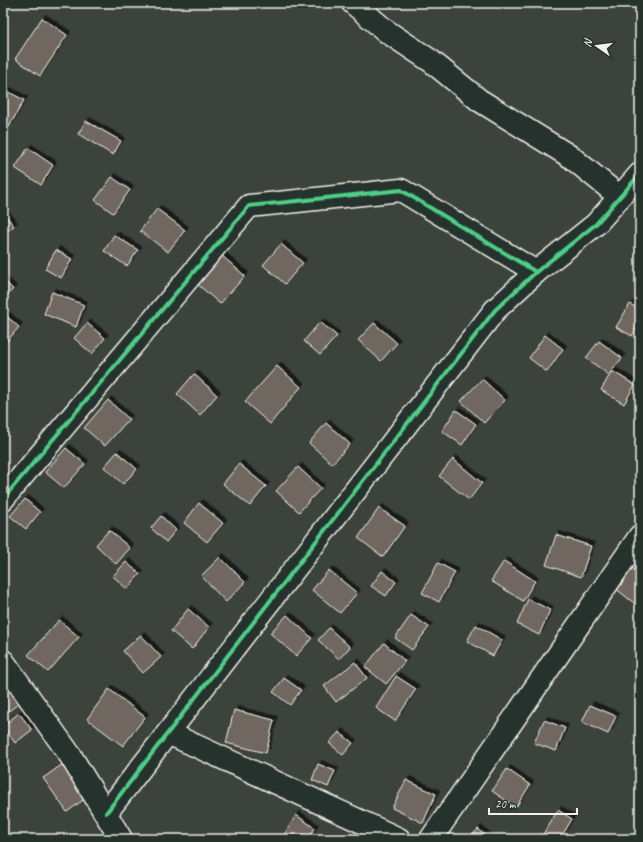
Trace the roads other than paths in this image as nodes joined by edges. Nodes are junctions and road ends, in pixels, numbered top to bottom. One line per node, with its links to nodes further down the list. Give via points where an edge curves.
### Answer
1 (353, 3): 3 (street, via 386,32 431,61 478,100 571,156)
2 (640, 174): 3 (street)
3 (620, 197): 4 (street, via 596,224)
4 (536, 272): 5 (street, via 401,190 249,206); 8 (street, via 495,310)
5 (3, 499)
6 (640, 536): 12 (street)
7 (3, 661): 9 (street, via 70,755)
8 (168, 734): 9 (street); 11 (street)
9 (106, 814): 10 (street)
10 (121, 839)
11 (399, 839)
12 (431, 839)

